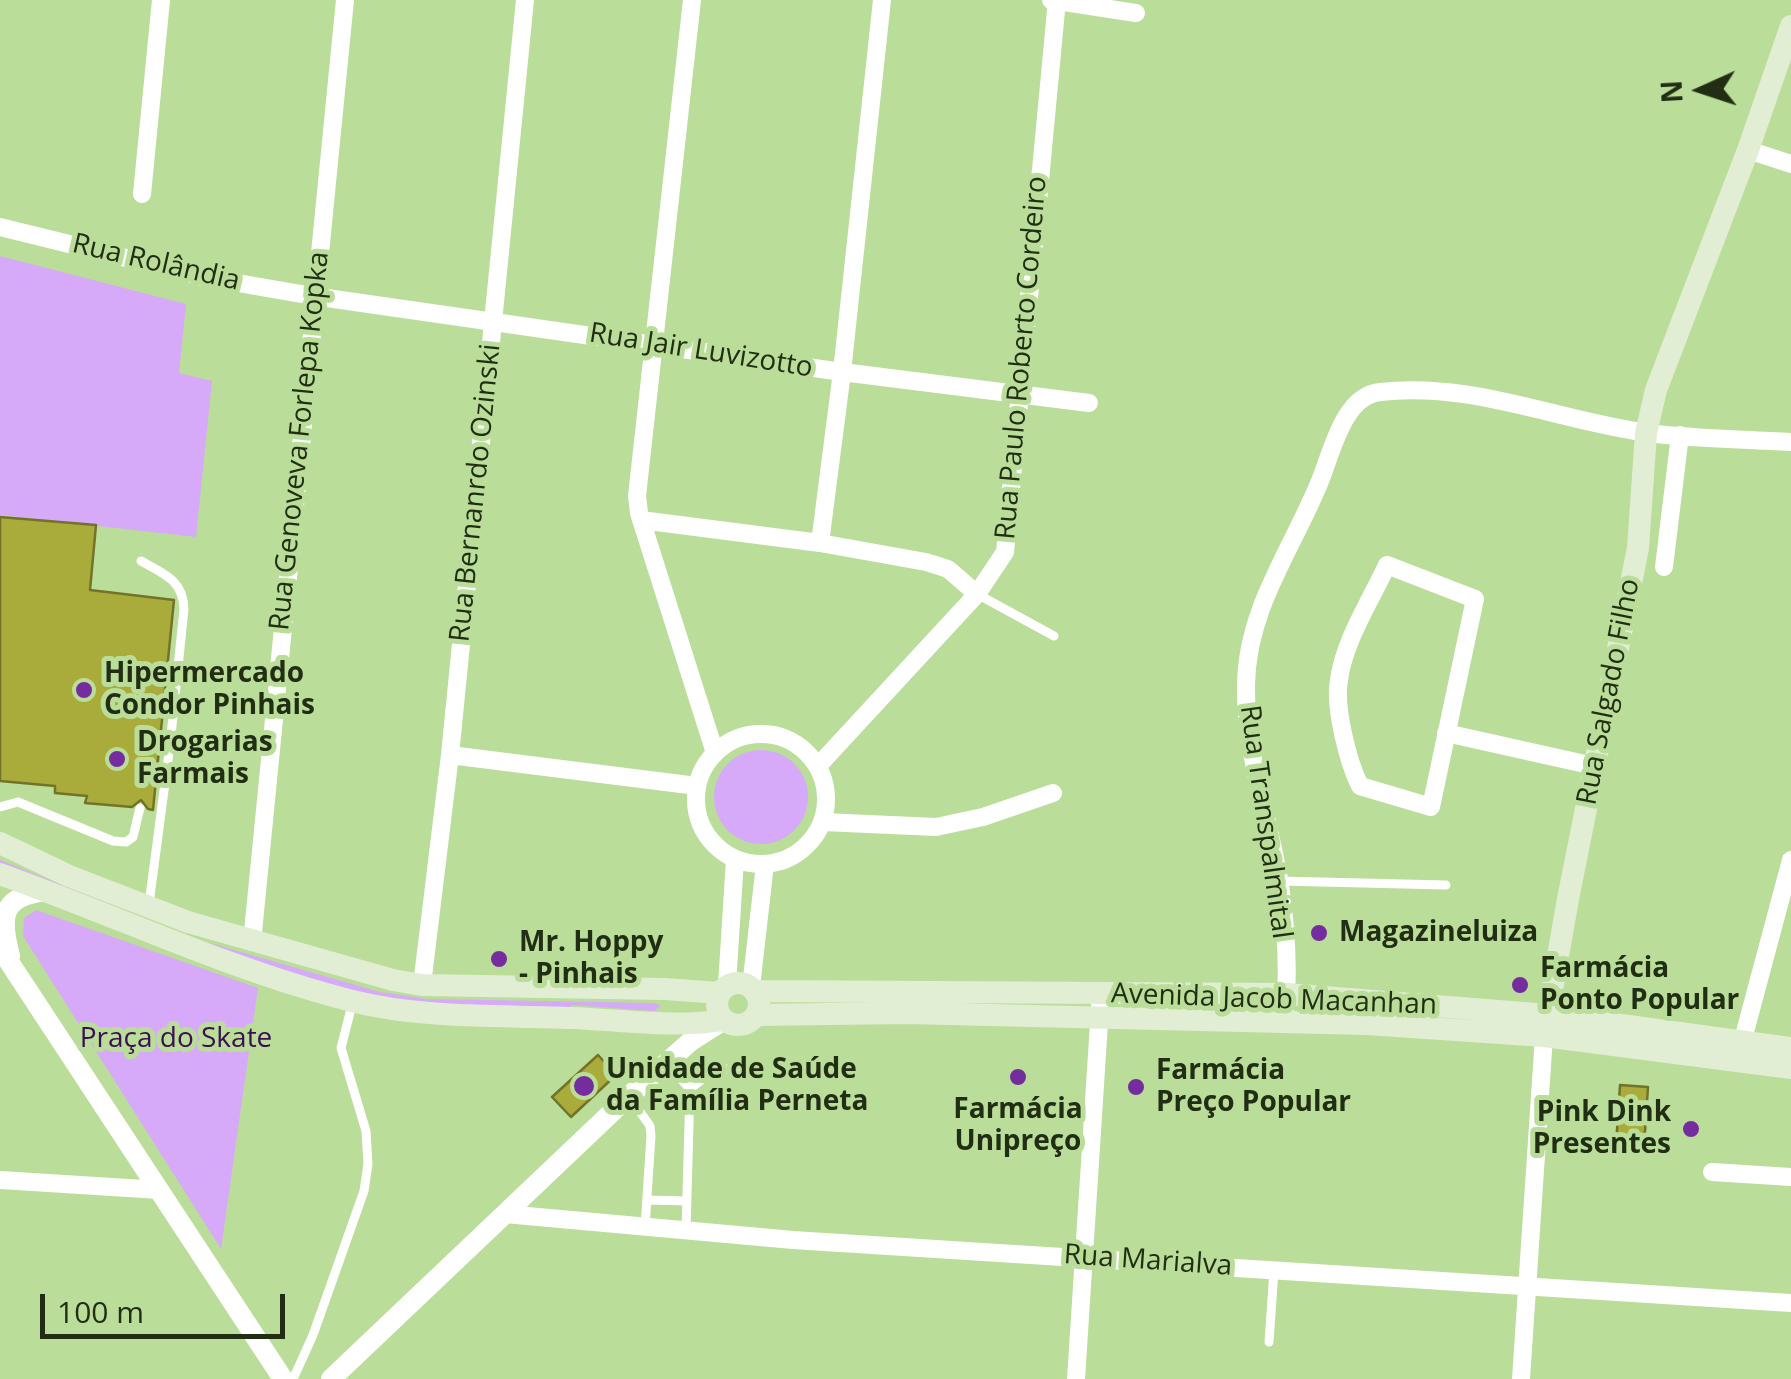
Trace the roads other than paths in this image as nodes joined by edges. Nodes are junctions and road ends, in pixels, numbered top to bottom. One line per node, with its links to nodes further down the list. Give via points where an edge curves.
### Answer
1 (161, 0): 11 (street)
2 (345, 0): 13 (street, Rua Genoveva Forlepa Kopka)
3 (526, 0): 14 (street, Rua Bernanrdo Ozinski)
4 (692, 0): 15 (street)
5 (882, 0): 16 (street)
6 (1055, 0): 7 (street); 17 (street, Rua Paulo Roberto Cordeiro)
7 (1136, 13)
8 (1791, 26): 9 (main road, Rua Salgado Filho)
9 (1748, 150): 10 (street); 19 (main road, Rua Salgado Filho)
10 (1791, 164)
11 (142, 194)
12 (0, 227): 13 (street, Rua Rolândia, via 203,277)
13 (314, 296): 14 (street, Rua Jair Luvizotto); 47 (street, Rua Genoveva Forlepa Kopka)
14 (493, 320): 15 (street, Rua Jair Luvizotto); 30 (street, Rua Bernanrdo Ozinski)
15 (655, 344): 16 (street, Rua Jair Luvizotto); 22 (street, via 638,482)
16 (842, 372): 17 (street, Rua Jair Luvizotto); 23 (street)
17 (1018, 395): 18 (street, Rua Jair Luvizotto); 26 (street, Rua Paulo Roberto Cordeiro, via 1005,552)
18 (1089, 403)
19 (1646, 432): 20 (street, Rua Transpalmital); 32 (main road, Rua Salgado Filho, via 1638,548); 43 (street, Rua Transpalmital, via 1456,392 1373,392 1349,410 1255,620 1246,685 1254,765)
20 (1680, 435): 21 (street, Rua Transpalmital); 25 (street)
21 (1791, 442)
22 (641, 520): 23 (street); 29 (street)
23 (820, 543): 26 (street, via 948,569)
24 (141, 561): 46 (lane, via 177,581 184,596)
25 (1664, 567)
26 (977, 594): 27 (lane); 31 (street, Rua Paulo Roberto Cordeiro)
27 (1054, 636)
28 (1446, 733): 28 (street, via 1476,599 1387,564 1338,680 1351,768 1360,786 1431,807); 32 (street)
29 (715, 752): 31 (street, via 740,737 768,734 796,743); 33 (street)
30 (450, 755): 33 (street); 50 (street, Rua Bernanrdo Ozinski)
31 (818, 766): 37 (street, via 826,796)
32 (1594, 766): 60 (main road, Rua Salgado Filho)
33 (697, 786): 39 (street, via 703,829)
34 (1052, 792): 37 (street, via 936,827)
35 (0, 807): 36 (lane, via 18,802 126,842)
36 (140, 808)
37 (822, 822): 41 (street, via 800,852)
38 (0, 843): 46 (main road, Avenida Jacob Macanhan)
39 (735, 858): 41 (street); 53 (street)
40 (1791, 860): 61 (street)
41 (765, 864): 53 (street)
42 (0, 874): 45 (main road)
43 (1279, 882): 44 (lane); 54 (street, Rua Transpalmital)
44 (1446, 886)
45 (45, 890): 49 (street, via 14,900 2,916 2,938); 55 (main road, via 155,937)
46 (148, 906): 47 (main road, Avenida Jacob Macanhan)
47 (252, 942): 50 (main road, Avenida Jacob Macanhan)
48 (0, 948): 49 (street)
49 (17, 972): 71 (street)
50 (422, 985): 51 (main road, Avenida Jacob Macanhan)
51 (665, 988): 53 (main road, Avenida Jacob Macanhan); 58 (main road)
52 (1101, 992): 53 (main road, Avenida Jacob Macanhan); 54 (main road, Avenida Jacob Macanhan); 56 (street)
53 (742, 994): 56 (main road, Avenida Jacob Macanhan, via 906,1013); 57 (main road, via 717,1007); 57 (main road, via 741,1025)
54 (1287, 994): 59 (street, Rua Transpalmital); 60 (main road, Avenida Jacob Macanhan)
55 (353, 1001): 58 (main road, via 436,1015); 83 (lane, via 341,1048 366,1131 364,1191)
56 (1101, 1019): 59 (main road, Avenida Jacob Macanhan); 77 (street)
57 (724, 1020): 58 (main road); 63 (street)
58 (660, 1022)
59 (1283, 1022): 60 (main road, Avenida Jacob Macanhan)
60 (1546, 1026): 61 (main road, Avenida Jacob Macanhan); 64 (main road, Avenida Jacob Macanhan); 79 (street, Rua Salgado Filho)
61 (1742, 1042): 62 (main road, Avenida Jacob Macanhan)
62 (1791, 1048)
63 (666, 1063): 66 (lane); 67 (street)
64 (1791, 1068)
65 (756, 1070): 66 (lane, via 715,1069)
66 (690, 1089): 73 (lane)
67 (630, 1096): 72 (lane, via 650,1126); 74 (street)
68 (1712, 1172): 69 (street)
69 (1791, 1177)
70 (0, 1180): 71 (street)
71 (160, 1190): 82 (street)
72 (647, 1200): 73 (lane); 75 (lane)
73 (688, 1201): 76 (lane)
74 (505, 1214): 75 (street, Rua Marialva); 84 (street)
75 (645, 1226): 76 (street, Rua Marialva)
76 (686, 1230): 77 (street, Rua Marialva)
77 (1083, 1257): 78 (street, Rua Marialva); 85 (street)
78 (1274, 1269): 79 (street, Rua Marialva); 81 (lane)
79 (1528, 1286): 80 (street, Rua Marialva); 86 (street, Rua Salgado Filho)
80 (1791, 1303)
81 (1270, 1342)
82 (283, 1379)
83 (294, 1379)
84 (331, 1379)
85 (1076, 1379)
86 (1521, 1379)

